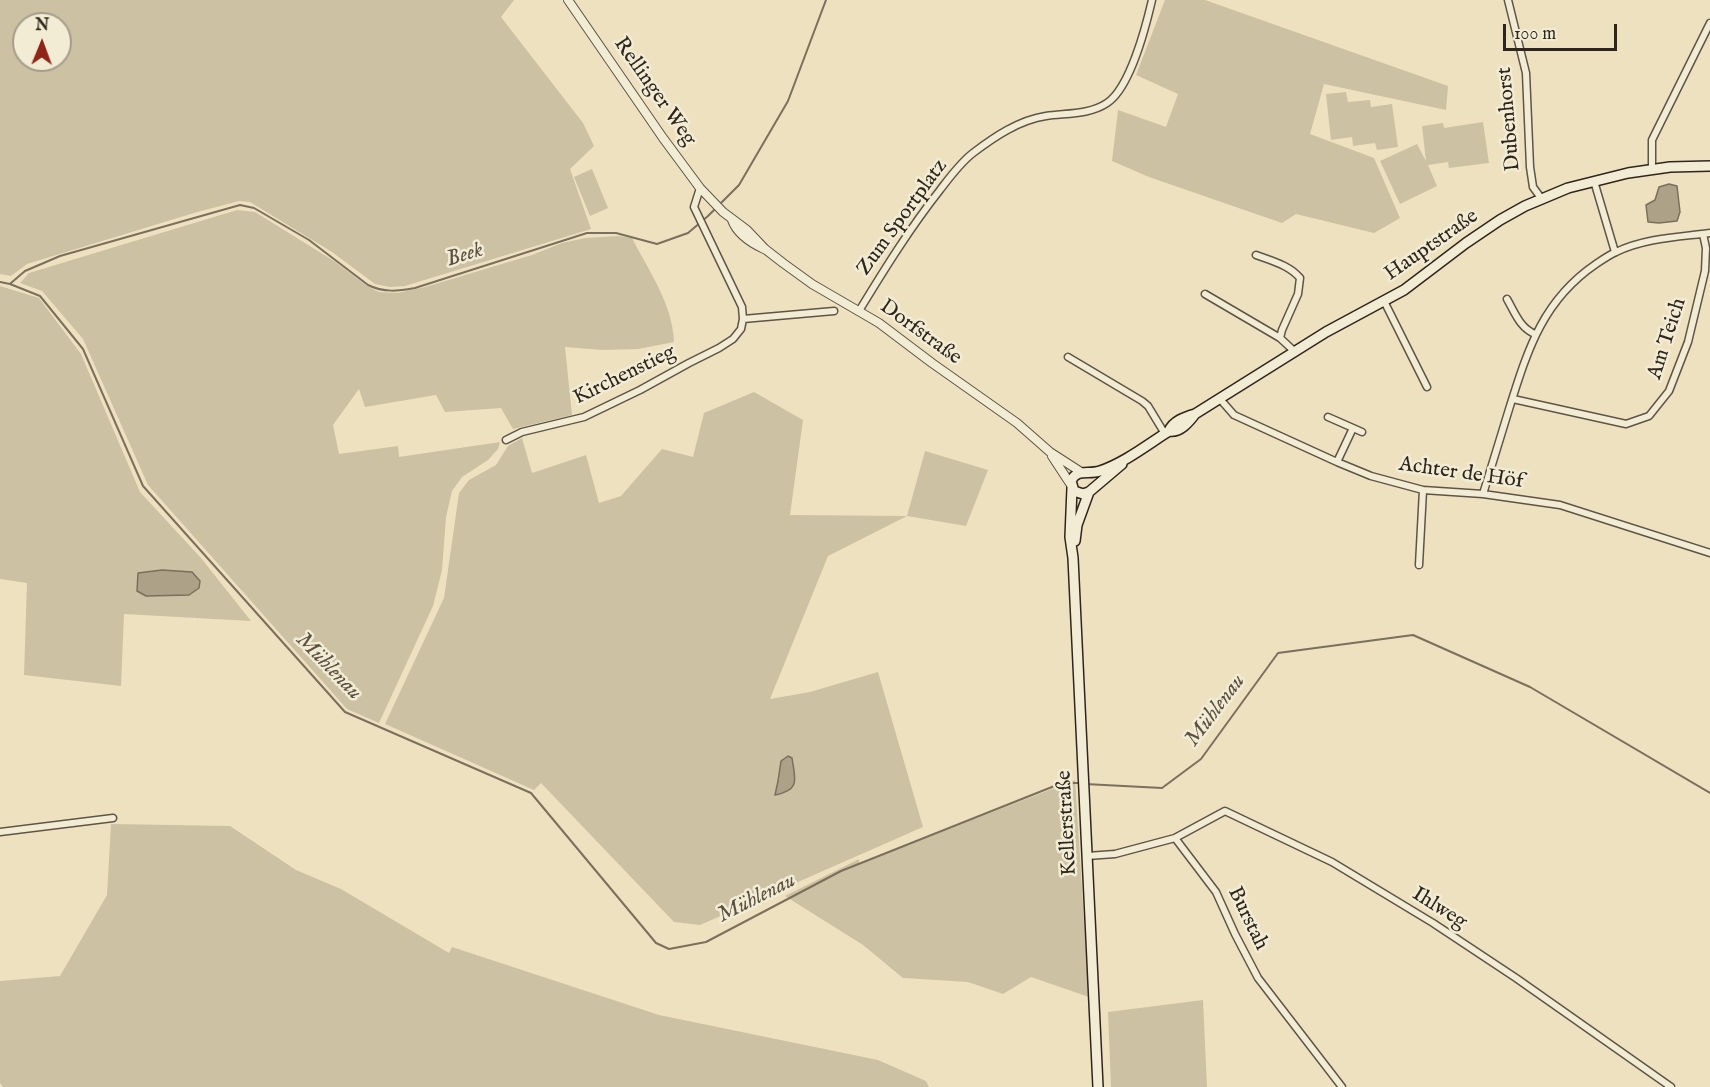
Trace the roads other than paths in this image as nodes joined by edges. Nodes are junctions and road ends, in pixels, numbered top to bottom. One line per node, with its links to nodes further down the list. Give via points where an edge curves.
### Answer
1 (568, 0): 8 (street, Rellinger Weg)
2 (1152, 0): 18 (street, Zum Sportplatz, via 1129,71 1109,102 1097,109 1024,121 973,153 909,231)
3 (1508, 0): 9 (street, Dubenhorst, via 1526,73 1533,187)
4 (1710, 23): 6 (street, via 1652,140)
5 (1710, 166): 6 (main road, Hauptstraße)
6 (1652, 169): 7 (main road, Hauptstraße)
7 (1594, 181): 9 (main road, Hauptstraße); 12 (street)
8 (700, 188): 10 (street, Rellinger Weg); 19 (street, via 694,207 742,307)
9 (1541, 198): 16 (main road, Hauptstraße, via 1500,220)
10 (713, 202): 18 (street, Dorfstraße, via 765,249 812,284)
11 (1707, 233): 12 (street, via 1648,242); 26 (street, Am Teich, via 1705,271 1688,342 1669,391 1649,416 1626,424)
12 (1615, 252): 20 (street, via 1582,274 1556,301)
13 (1256, 255): 21 (street, via 1294,271 1300,278 1298,294)
14 (1205, 294): 21 (street)
15 (1507, 299): 20 (street, via 1519,322)
16 (1384, 302): 22 (main road, Hauptstraße); 24 (street)
17 (834, 311): 19 (street)
18 (859, 311): 33 (street, Dorfstraße, via 1017,423)
19 (743, 319): 31 (street, Kirchenstieg, via 733,339 640,390 584,417 522,432)
20 (1535, 334): 26 (street)
21 (1280, 338): 22 (street)
22 (1294, 351): 25 (main road, Hauptstraße)
23 (1068, 357): 29 (street, via 1143,401)
24 (1427, 387)
25 (1220, 399): 29 (main road, Hauptstraße, via 1181,428); 34 (street, Achter de Höf, via 1234,415)
26 (1513, 399): 39 (street)
27 (1328, 417): 28 (street)
28 (1353, 428): 30 (street); 34 (street)
29 (1167, 432): 32 (main road, Hauptstraße)
30 (1362, 432)
31 (506, 440)
32 (1138, 451): 35 (main road, Hauptstraße, via 1101,471); 37 (main road, Hauptstraße)
33 (1050, 452): 35 (street, Dorfstraße); 36 (street, Dorfstraße)
34 (1337, 462): 38 (street, Achter de Höf)
35 (1084, 473): 36 (main road, via 1072,478); 37 (main road, via 1093,481)
36 (1072, 486): 37 (main road, via 1080,494); 41 (main road, Kellerstraße)
37 (1091, 490): 41 (main road, Kellerstraße, via 1077,525)
38 (1423, 490): 39 (street, Achter de Höf); 42 (street)
39 (1483, 494): 40 (street, Achter de Höf, via 1560,505)
40 (1710, 553)
41 (1073, 558): 46 (main road, Kellerstraße)
42 (1419, 565)
43 (113, 818): 44 (street)
44 (0, 832)
45 (1175, 838): 46 (street, via 1115,854); 48 (street, Burstah, via 1216,892 1258,978); 49 (street, Ihlweg, via 1225,811 1332,862 1516,978)
46 (1088, 856): 47 (main road, Kellerstraße)
47 (1098, 1087)
48 (1342, 1087)
49 (1671, 1087)

